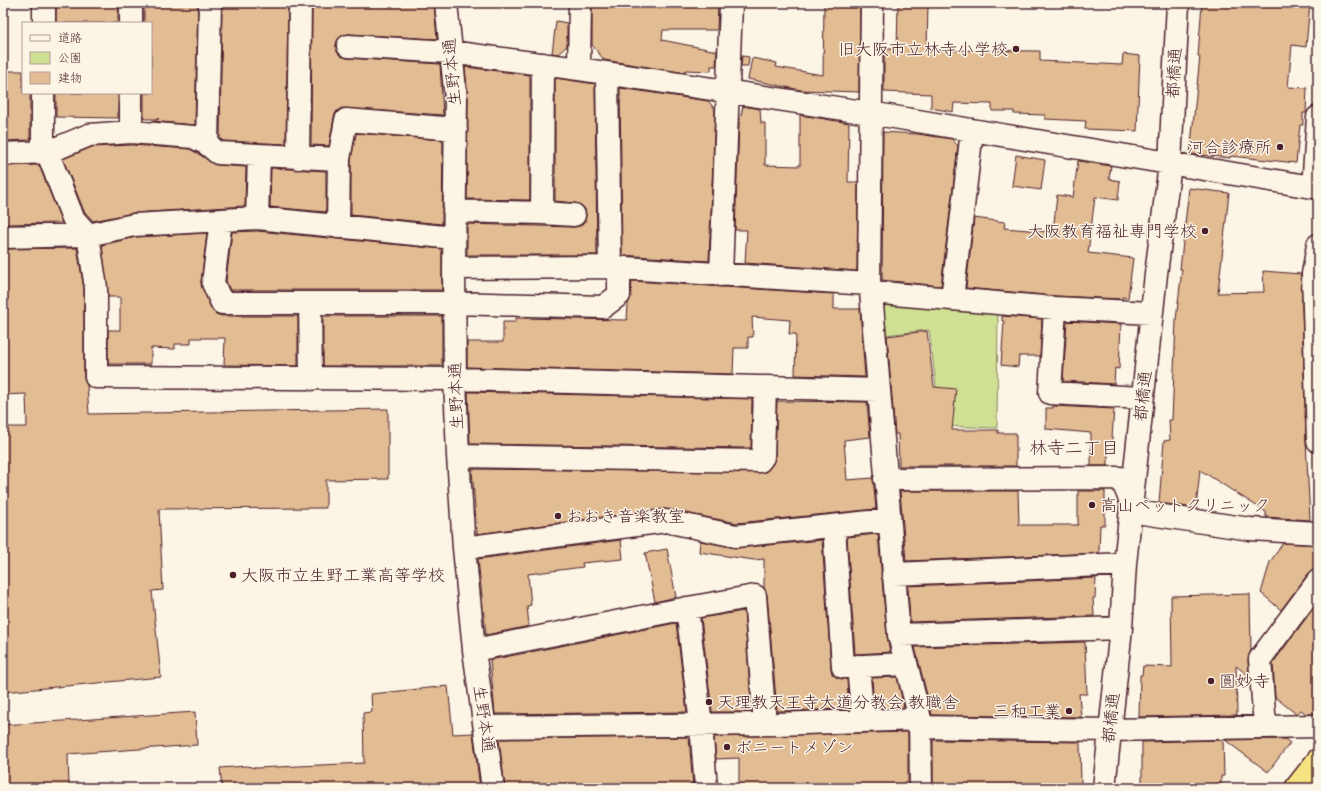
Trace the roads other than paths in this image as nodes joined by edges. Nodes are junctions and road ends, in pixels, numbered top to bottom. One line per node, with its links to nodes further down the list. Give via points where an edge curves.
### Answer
1 (44, 3): 10 (street)
2 (131, 3): 11 (street)
3 (210, 3): 25 (street)
4 (300, 3): 29 (street)
5 (446, 3): 13 (street, 生野本通)
6 (580, 3): 15 (street)
7 (732, 3): 17 (street)
8 (872, 3): 20 (street)
9 (1178, 3): 31 (street, 都橋通)
10 (44, 22)
11 (131, 22)
12 (348, 46): 13 (street)
13 (450, 52): 14 (street); 22 (street, 生野本通, via 456,99)
14 (543, 64): 15 (street); 34 (street)
15 (579, 68): 16 (street)
16 (607, 73): 17 (street); 43 (street)
17 (729, 92): 20 (street); 45 (street)
18 (44, 94): 26 (street, via 43,141)
19 (131, 94): 24 (street)
20 (870, 113): 23 (street); 46 (street)
21 (1318, 117): 32 (street)
22 (456, 129): 30 (street, via 346,120); 33 (street, 生野本通)
23 (972, 131): 31 (street); 47 (street)
24 (131, 132): 25 (street, via 193,137); 26 (street, via 89,135)
25 (207, 144): 28 (street, via 218,153)
26 (48, 152): 27 (street); 39 (street, via 72,218)
27 (3, 154)
28 (259, 156): 29 (street); 36 (street)
29 (298, 158): 30 (street)
30 (338, 159): 38 (street)
31 (1170, 164): 32 (street); 51 (street, 都橋通)
32 (1315, 187)
33 (454, 211): 34 (street); 41 (street, 生野本通)
34 (542, 213): 35 (street)
35 (574, 215)
36 (258, 218): 37 (street); 38 (street)
37 (220, 220): 39 (street, via 134,224); 48 (street, via 213,283 222,303)
38 (338, 227): 41 (street)
39 (88, 234): 40 (street); 52 (street, via 96,288 96,377)
40 (3, 237)
41 (454, 238): 44 (street, 生野本通)
42 (1318, 245): 57 (street, via 1313,274)
43 (615, 267): 44 (street); 45 (street); 49 (street, via 618,295 603,307)
44 (454, 268): 49 (street, 生野本通)
45 (721, 275): 46 (street)
46 (870, 288): 47 (street); 55 (street)
47 (952, 299): 50 (street)
48 (310, 303): 49 (street); 52 (street)
49 (454, 303): 53 (street, 生野本通)
50 (1055, 308): 51 (street); 56 (street, via 1050,393)
51 (1152, 313): 56 (street, 都橋通)
52 (311, 378): 53 (street)
53 (455, 379): 54 (street); 58 (street, 生野本通)
54 (765, 387): 55 (street); 58 (street, via 763,456 760,461)
55 (878, 390): 59 (street)
56 (1142, 398): 60 (street, 都橋通)
57 (1318, 441)
58 (458, 456): 64 (street, 生野本通)
59 (885, 479): 60 (street, via 1121,478); 61 (street)
60 (1132, 504): 63 (street, via 1143,513 1250,529); 65 (street, 都橋通)
61 (889, 520): 62 (street); 66 (street)
62 (834, 526): 64 (street, via 736,536 666,521); 73 (street, via 843,667)
63 (1318, 533)
64 (464, 548): 71 (street, 生野本通)
65 (1124, 564): 66 (street); 69 (street, 都橋通)
66 (893, 574): 70 (street)
67 (1318, 582): 79 (street, via 1260,659)
68 (687, 608): 71 (street); 76 (street, via 755,596); 77 (street)
69 (1121, 628): 70 (street); 81 (street, 都橋通)
70 (899, 635): 72 (street)
71 (474, 650): 80 (street, 生野本通)
72 (906, 664): 73 (street); 75 (street)
73 (858, 666): 74 (street)
74 (862, 721): 75 (street); 76 (street)
75 (920, 723): 81 (street); 85 (street)
76 (765, 724): 77 (street)
77 (701, 725): 80 (street); 84 (street)
78 (1318, 726): 79 (street)
79 (1265, 727): 81 (street)
80 (485, 728): 83 (street, 生野本通)
81 (1110, 730): 86 (street, 都橋通)
82 (1318, 760): 87 (highway)
83 (493, 788)
84 (706, 788)
85 (921, 788)
86 (1104, 788)
87 (1296, 788)

